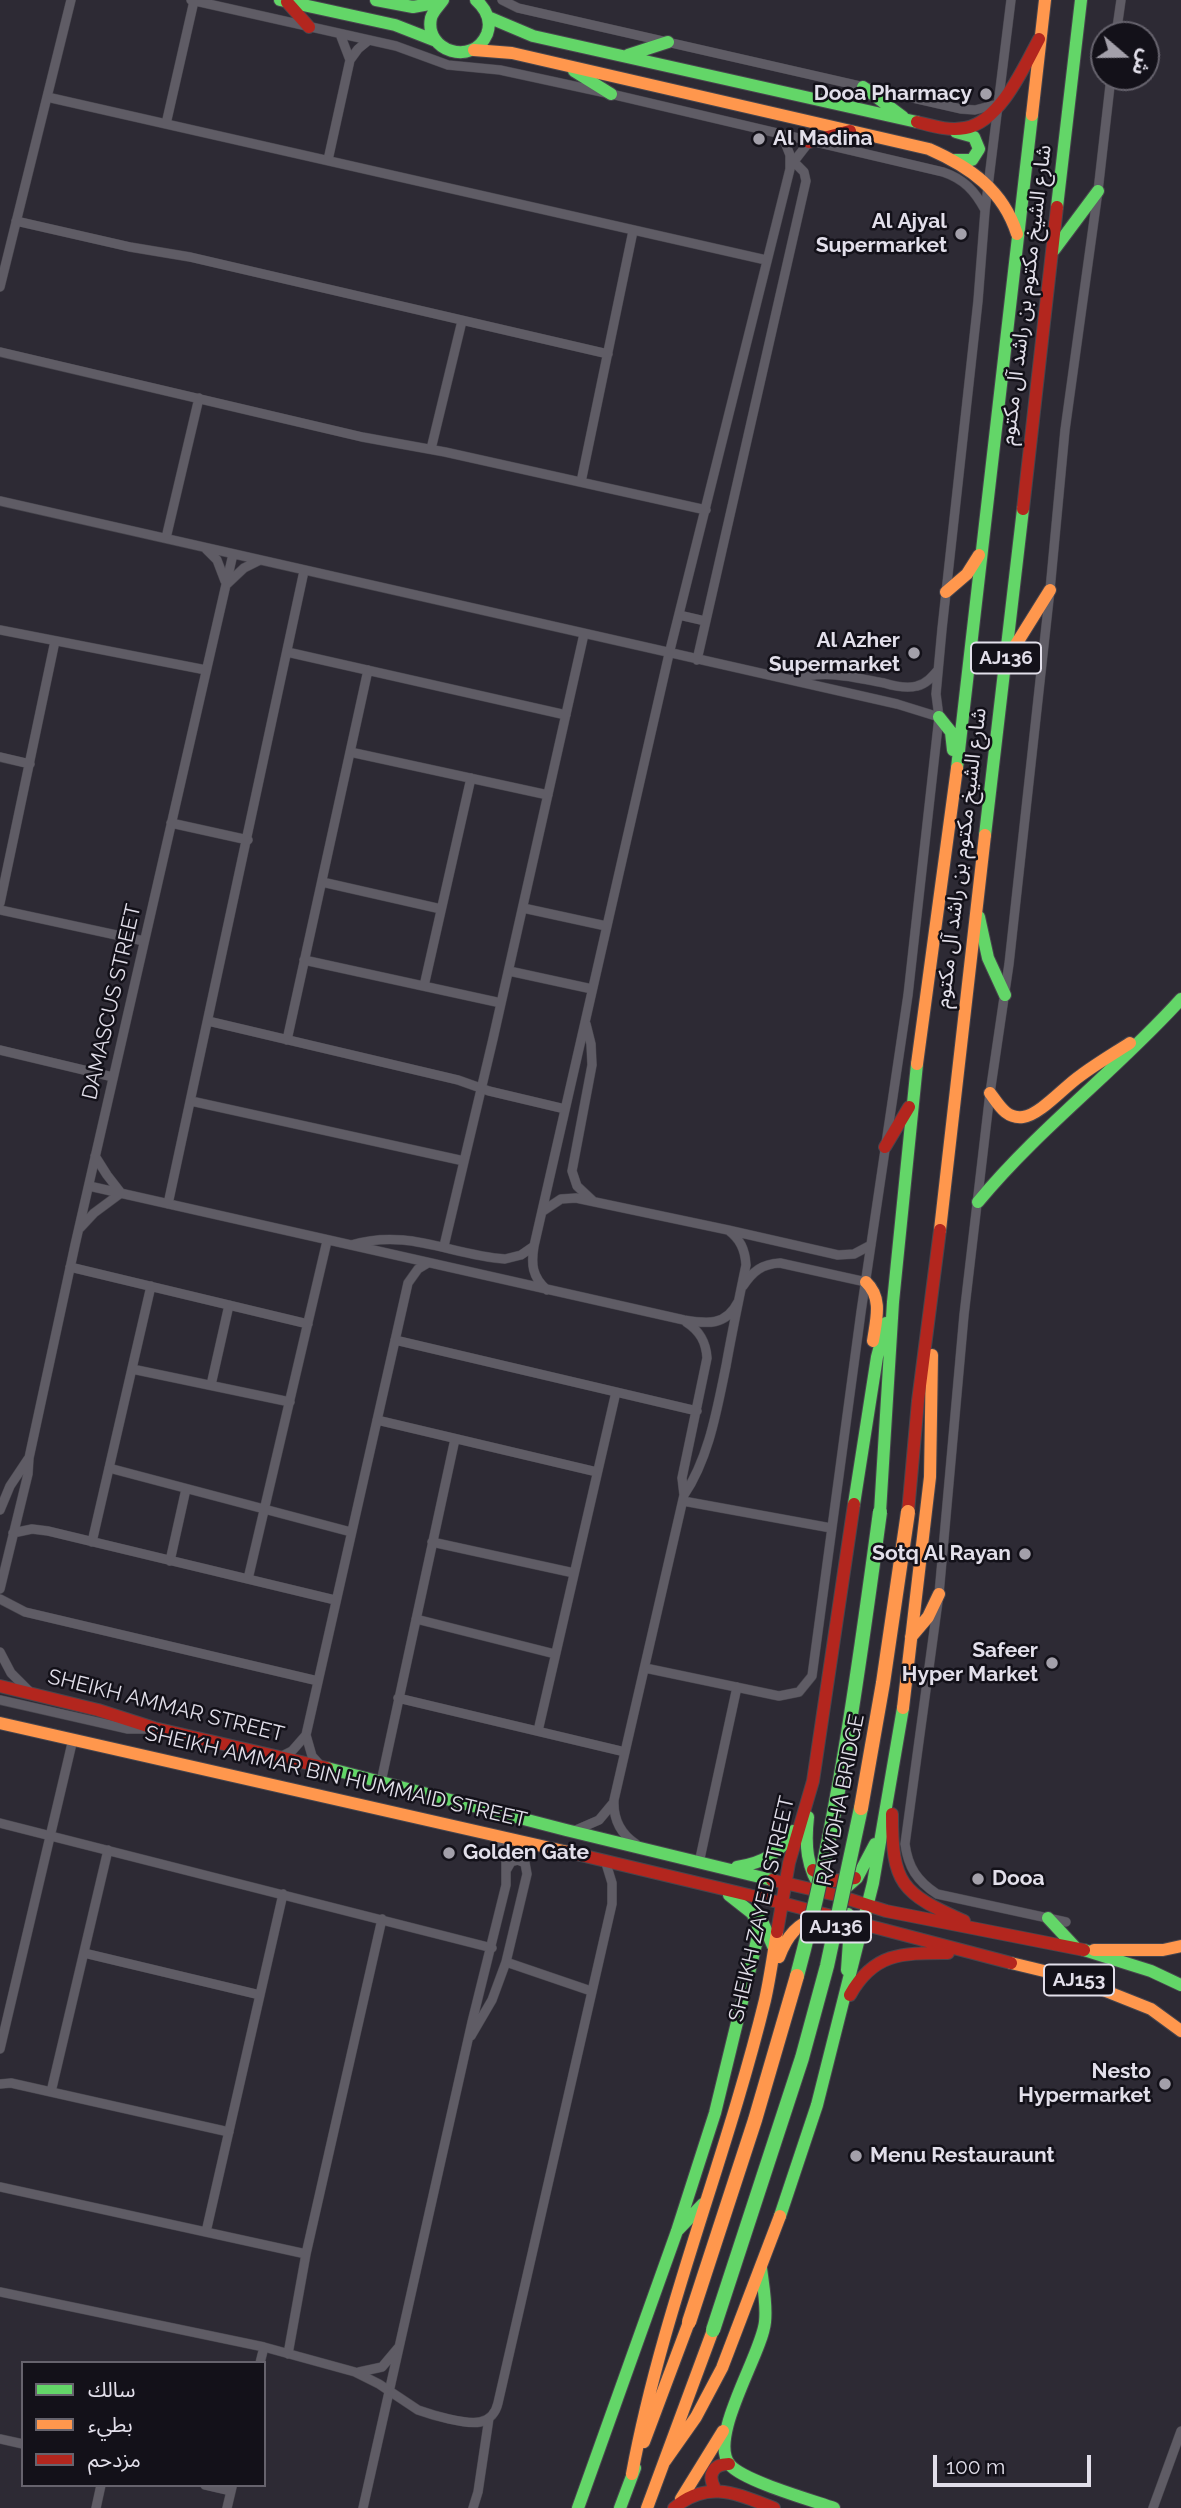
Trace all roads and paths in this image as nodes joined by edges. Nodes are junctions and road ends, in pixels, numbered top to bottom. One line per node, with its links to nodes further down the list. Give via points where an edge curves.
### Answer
1 (71, 0): 27 (street)
2 (193, 0): 14 (street); 30 (street)
3 (376, 0): 10 (main road, via 413,6)
4 (502, 0): 19 (street, via 518,8)
5 (1011, 0): 28 (street)
6 (1045, 0): 15 (main road, شارع الشيخ مكتوم بن راشد آل مكتوم / AJ136)
7 (1082, 0): 44 (main road, شارع الشيخ مكتوم بن راشد آل مكتوم / AJ136)
8 (1121, 0): 13 (street)
9 (283, 1): 14 (main road); 18 (main road, via 394,26)
10 (442, 1): 18 (main road, via 430,25)
11 (478, 1): 12 (main road)
12 (488, 17): 20 (main road, via 488,32); 21 (main road, via 533,36)
13 (1118, 21)
14 (309, 27): 16 (street)
15 (1042, 32): 28 (main road); 43 (main road, شارع الشيخ مكتوم بن راشد آل مكتوم / AJ136)
16 (340, 34): 17 (street); 22 (street)
17 (369, 40): 22 (street); 26 (street, via 448,65 500,70)
18 (436, 41): 20 (main road, via 457,54)
19 (668, 43): 21 (main road); 24 (street)
20 (474, 50): 23 (main road, via 512,52)
21 (627, 55): 29 (main road)
22 (350, 60): 35 (street)
23 (565, 65): 26 (main road); 32 (main road)
24 (863, 87): 28 (street, via 961,109); 29 (main road)
25 (1109, 91): 39 (street)
26 (611, 94): 33 (street)
27 (47, 97): 30 (street); 41 (street)
28 (998, 104): 31 (main road, via 976,125); 38 (street)
29 (906, 120): 31 (main road)
30 (166, 124): 35 (street)
31 (946, 129): 36 (main road, via 978,141 976,156)
32 (852, 131): 34 (main road); 36 (main road, via 916,145)
33 (782, 135): 34 (street); 37 (street)
34 (809, 142): 37 (street); 40 (street, via 951,174 971,188)
35 (328, 160): 42 (street)
36 (955, 160): 38 (main road)
37 (792, 165): 45 (street); 65 (street, via 804,172 805,186)
38 (988, 184): 40 (street); 43 (main road, via 1008,209)
39 (1098, 191): 44 (main road, via 1062,236); 62 (street, via 1065,430)
40 (985, 211): 63 (street)
41 (16, 221): 46 (street); 47 (street)
42 (634, 231): 45 (street); 49 (street)
43 (1018, 242): 57 (main road, شارع الشيخ مكتوم بن راشد آل مكتوم / AJ136)
44 (1051, 258): 72 (main road, شارع الشيخ مكتوم بن راشد آل مكتوم / AJ136)
45 (766, 260): 54 (street)
46 (0, 287)
47 (462, 321): 49 (street); 51 (street)
48 (0, 352): 50 (street)
49 (608, 354): 52 (street)
50 (199, 398): 51 (street); 55 (street)
51 (431, 449): 52 (street)
52 (581, 482): 54 (street)
53 (0, 501): 55 (street)
54 (706, 510): 64 (street)
55 (166, 538): 56 (street)
56 (204, 547): 58 (street); 61 (street, via 217,560)
57 (981, 550): 63 (main road, via 967,574); 83 (main road, شارع الشيخ مكتوم بن راشد آل مكتوم / AJ136)
58 (233, 554): 59 (street); 61 (street, DAMASCUS STREET)
59 (260, 560): 60 (street); 61 (street)
60 (304, 570): 67 (street); 69 (street)
61 (225, 585): 73 (street, DAMASCUS STREET)
62 (1050, 590): 72 (main road); 99 (street)
63 (946, 592): 75 (street)
64 (679, 615): 65 (street); 70 (street)
65 (705, 621): 71 (street)
66 (0, 630): 68 (street)
67 (584, 634): 70 (street); 77 (street)
68 (55, 641): 73 (street); 81 (street)
69 (287, 652): 74 (street); 86 (street)
70 (669, 654): 71 (street); 93 (street)
71 (697, 660): 76 (street)
72 (1006, 662): 88 (main road, شارع الشيخ مكتوم بن راشد آل مكتوم / AJ136)
73 (206, 670): 85 (street, DAMASCUS STREET)
74 (368, 670): 77 (street); 79 (street)
75 (938, 670): 76 (street, via 925,683 912,687 832,674 810,674); 78 (street)
76 (790, 681): 78 (street)
77 (566, 715): 84 (street)
78 (939, 717): 83 (main road, via 951,732); 113 (street, via 908,995)
79 (350, 752): 82 (street); 87 (street)
80 (0, 757): 81 (street)
81 (30, 764): 89 (street)
82 (471, 778): 84 (street); 91 (street)
83 (956, 782): 111 (main road, شارع الشيخ مكتوم بن راشد آل مكتوم / AJ136)
84 (548, 794): 90 (street)
85 (171, 823): 86 (street); 94 (street, DAMASCUS STREET)
86 (248, 840): 102 (street)
87 (322, 881): 91 (street); 95 (street)
88 (976, 901): 99 (main road, via 988,958); 140 (main road, شارع الشيخ مكتوم بن راشد آل مكتوم / AJ136)
89 (0, 904)
90 (523, 908): 93 (street); 96 (street)
91 (441, 909): 97 (street)
92 (0, 910): 94 (street)
93 (606, 926): 98 (street)
94 (144, 941): 107 (street, DAMASCUS STREET)
95 (304, 960): 97 (street); 105 (street)
96 (509, 971): 98 (street); 101 (street)
97 (424, 986): 101 (street)
98 (592, 989): 104 (street)
99 (1005, 995): 109 (street)
100 (1181, 999): 103 (main road)
101 (501, 1003): 108 (street)
102 (208, 1021): 105 (street); 110 (street)
103 (1158, 1022): 109 (main road, via 1033,1114 1012,1116); 119 (main road, via 1001,1174)
104 (586, 1024): 112 (street); 118 (street, via 592,1065 572,1171 582,1193)
105 (287, 1040): 108 (street)
106 (0, 1051): 107 (street)
107 (113, 1077): 114 (street, DAMASCUS STREET)
108 (482, 1088): 112 (street); 115 (street)
109 (990, 1093): 119 (street)
110 (191, 1101): 115 (street); 120 (street)
111 (912, 1103): 113 (main road); 138 (main road, شارع الشيخ مكتوم بن راشد آل مكتوم / AJ136)
112 (565, 1109): 121 (street)
113 (885, 1147): 125 (street)
114 (95, 1156): 116 (street, DAMASCUS STREET); 117 (street)
115 (464, 1161): 127 (street)
116 (89, 1186): 117 (street); 122 (street, DAMASCUS STREET)
117 (121, 1193): 120 (street); 122 (street)
118 (596, 1202): 121 (street, via 561,1199); 123 (street)
119 (978, 1202): 170 (street)
120 (169, 1204): 124 (street)
121 (543, 1211): 128 (street)
122 (79, 1229): 131 (street, DAMASCUS STREET)
123 (728, 1230): 125 (street, via 838,1255 854,1255); 135 (street, via 740,1241 746,1256)
124 (327, 1241): 126 (street); 142 (street)
125 (871, 1245): 132 (street)
126 (350, 1246): 127 (street, via 389,1238); 129 (street)
127 (444, 1246): 128 (street, via 505,1259)
128 (534, 1246): 136 (street, via 533,1269)
129 (399, 1256): 130 (street); 133 (street)
130 (428, 1263): 133 (street); 136 (street)
131 (70, 1267): 134 (street); 151 (street, DAMASCUS STREET)
132 (866, 1282): 135 (street, via 771,1264 754,1271); 155 (main road, via 877,1295 877,1308); 161 (street)
133 (408, 1283): 143 (street)
134 (151, 1286): 139 (street); 144 (street)
135 (741, 1287): 137 (street)
136 (547, 1290): 141 (street)
137 (738, 1302): 141 (street, via 722,1321); 156 (street, via 714,1419)
138 (893, 1302): 155 (main road, SHEIKH ZAYED STREET, via 877,1357); 159 (main road, شارع الشيخ مكتوم بن راشد آل مكتوم / AJ136)
139 (229, 1305): 142 (street); 145 (street)
140 (930, 1315): 160 (main road, شارع الشيخ مكتوم بن راشد آل مكتوم / AJ136); 174 (main road, via 930,1477)
141 (684, 1320): 148 (street, via 698,1332 706,1349)
142 (308, 1324): 147 (street)
143 (395, 1340): 146 (street); 149 (street)
144 (132, 1369): 145 (street); 152 (street)
145 (211, 1385): 147 (street)
146 (616, 1392): 148 (street); 153 (street)
147 (290, 1402): 158 (street)
148 (697, 1411): 156 (street, via 682,1473)
149 (377, 1420): 150 (street); 162 (street)
150 (455, 1438): 153 (street); 165 (street)
151 (29, 1458): 157 (street, DAMASCUS STREET); 163 (street, DAMASCUS STREET)
152 (109, 1468): 154 (street); 164 (street)
153 (597, 1472): 167 (street)
154 (186, 1489): 158 (street); 166 (street)
155 (856, 1489): 189 (main road, SHEIKH ZAYED STREET)
156 (684, 1498): 161 (street); 177 (street)
157 (0, 1510)
158 (264, 1510): 162 (street); 168 (street)
159 (880, 1512): 263 (main road, RAWDHA BRIDGE / AJ136, bridge, via 842,1773 812,1915 762,2103 689,2322)
160 (908, 1512): 261 (main road, RAWDHA BRIDGE / AJ136, bridge, via 887,1668 838,1919 788,2109)
161 (831, 1528): 180 (street, via 812,1676 799,1692 779,1696)
162 (351, 1532): 172 (street)
163 (13, 1534): 164 (street, via 40,1530); 169 (street, DAMASCUS STREET)
164 (92, 1542): 166 (street)
165 (432, 1542): 167 (street); 173 (street)
166 (170, 1561): 168 (street)
167 (574, 1573): 176 (street)
168 (248, 1579): 172 (street)
169 (0, 1589)
170 (939, 1594): 174 (main road); 219 (street, via 906,1827 907,1859 923,1885 937,1894)
171 (0, 1599): 178 (street, via 25,1612)
172 (335, 1600): 178 (street)
173 (416, 1619): 176 (street); 182 (street)
174 (911, 1637): 193 (main road)
175 (0, 1652): 181 (street, via 11,1673)
176 (555, 1654): 186 (street)
177 (645, 1668): 180 (street); 190 (street)
178 (318, 1681): 187 (street)
179 (0, 1686): 181 (main road, SHEIKH AMMAR STREET)
180 (737, 1688): 205 (street)
181 (33, 1694): 185 (main road, SHEIKH AMMAR STREET)
182 (398, 1698): 186 (street); 195 (street)
183 (0, 1700): 185 (street, via 128,1728)
184 (4, 1727): 188 (main road, SHEIKH AMMAR BIN HUMMAID STREET)
185 (154, 1728): 191 (main road, SHEIKH AMMAR STREET)
186 (538, 1731): 190 (street)
187 (306, 1735): 191 (street); 192 (street)
188 (72, 1739): 200 (main road, SHEIKH AMMAR BIN HUMMAID STREET); 201 (street)
189 (819, 1739): 194 (main road, SHEIKH ZAYED STREET); 207 (main road, via 785,1846 751,1866)
190 (625, 1752): 196 (street)
191 (278, 1758): 192 (main road, SHEIKH AMMAR STREET)
192 (321, 1767): 195 (main road, SHEIKH AMMAR BIN HUMMAID STREET)
193 (893, 1768): 198 (main road); 222 (main road, via 891,1849 895,1871 917,1898)
194 (813, 1781): 206 (main road, via 807,1833); 210 (main road, SHEIKH ZAYED STREET)
195 (381, 1782): 199 (main road, SHEIKH AMMAR BIN HUMMAID STREET)
196 (614, 1800): 199 (street, via 598,1821); 202 (street, via 621,1830)
197 (0, 1823): 201 (street)
198 (882, 1827): 209 (main road); 217 (main road, via 877,1865)
199 (566, 1830): 202 (main road, SHEIKH AMMAR BIN HUMMAID STREET)
200 (492, 1834): 204 (main road, SHEIKH AMMAR BIN HUMMAID STREET); 208 (street)
201 (51, 1836): 203 (street); 239 (street)
202 (644, 1848): 205 (main road, SHEIKH AMMAR BIN HUMMAID STREET)
203 (108, 1850): 212 (street); 229 (street)
204 (605, 1860): 211 (main road, SHEIKH AMMAR BIN HUMMAID STREET); 233 (street, via 612,1904)
205 (699, 1863): 207 (main road, SHEIKH AMMAR BIN HUMMAID STREET)
206 (810, 1867): 209 (main road, via 834,1882); 213 (main road)
207 (723, 1868): 210 (main road, SHEIKH AMMAR BIN HUMMAID STREET)
208 (507, 1869): 225 (street); 230 (street, via 519,1860 528,1870)
209 (857, 1878): 213 (main road)
210 (786, 1883): 213 (main road, SHEIKH AMMAR BIN HUMMAID STREET); 215 (main road, SHEIKH ZAYED STREET)
211 (720, 1888): 214 (main road); 215 (main road, SHEIKH AMMAR BIN HUMMAID STREET)
212 (283, 1894): 220 (street); 234 (street)
213 (830, 1895): 216 (main road); 217 (main road, SHEIKH AMMAR BIN HUMMAID STREET); 217 (main road)
214 (737, 1900): 227 (main road, via 760,1915); 245 (main road, via 753,1914 758,1936 715,2113)
215 (782, 1903): 216 (main road, SHEIKH AMMAR BIN HUMMAID STREET); 227 (main road, SHEIKH ZAYED STREET)
216 (801, 1908): 218 (main road, SHEIKH AMMAR BIN HUMMAID STREET)
217 (859, 1915): 218 (main road, SHEIKH AMMAR BIN HUMMAID STREET); 222 (main road, SHEIKH AMMAR BIN HUMMAID STREET / AJ153, via 886,1911); 223 (main road); 228 (main road, SHEIKH AMMAR BIN HUMMAID STREET / AJ153); 231 (main road)
218 (824, 1916): 223 (main road, via 840,1923); 235 (main road, via 798,1924 785,1941)
219 (1048, 1918): 221 (street); 226 (main road)
220 (382, 1919): 225 (street); 247 (street)
221 (1066, 1922)
222 (981, 1928): 226 (main road, SHEIKH AMMAR BIN HUMMAID STREET / AJ153)
223 (847, 1940): 231 (main road)
224 (1181, 1946): 226 (main road, via 1148,1951)
225 (492, 1948): 238 (street)
226 (1080, 1949): 232 (main road, SHEIKH AMMAR BIN HUMMAID STREET / AJ153)
227 (774, 1951): 235 (main road, SHEIKH ZAYED STREET)
228 (967, 1952): 236 (main road, via 906,1953 879,1961 859,1979); 237 (main road, SHEIKH AMMAR BIN HUMMAID STREET / AJ153, via 1073,1978 1126,1997)
229 (84, 1953): 234 (street); 241 (street)
230 (506, 1962): 233 (street); 238 (street, via 492,2000)
231 (849, 1978): 236 (main road)
232 (1181, 1985)
233 (592, 1991): 256 (street, via 498,2403)
234 (260, 1995): 242 (street)
235 (765, 1999): 244 (main road, SHEIKH ZAYED STREET)
236 (841, 2017): 248 (main road, via 804,2146)
237 (1181, 2031)
238 (470, 2038): 250 (street)
239 (0, 2049)
240 (0, 2084): 241 (street)
241 (51, 2092): 242 (street)
242 (229, 2132): 246 (street)
243 (0, 2187): 246 (street)
244 (706, 2200): 245 (main road); 263 (main road, SHEIKH ZAYED STREET, via 648,2395)
245 (677, 2231): 272 (main road)
246 (206, 2232): 247 (street)
247 (306, 2254): 252 (street)
248 (761, 2269): 257 (main road, via 765,2324); 261 (main road, via 712,2387)
249 (0, 2292): 251 (street)
250 (401, 2344): 254 (street, via 382,2367); 255 (street)
251 (264, 2347): 252 (street); 253 (street)
252 (288, 2354): 254 (street)
253 (260, 2361)
254 (355, 2372): 255 (street)
255 (390, 2390): 256 (street, via 428,2413 477,2423); 270 (street)
256 (489, 2418): 271 (street)
257 (727, 2425): 262 (main road, via 724,2445); 267 (main road)
258 (1181, 2431): 277 (street)
259 (0, 2439): 260 (street)
260 (21, 2444)
261 (665, 2461): 274 (main road)
262 (729, 2464): 266 (main road, via 719,2464 712,2471 710,2481); 276 (main road, via 746,2475)
263 (632, 2474): 273 (main road)
264 (101, 2487): 268 (street)
265 (232, 2488): 269 (street)
266 (715, 2489): 267 (main road, via 696,2493); 275 (main road)
267 (676, 2505)
268 (96, 2508)
269 (227, 2508)
270 (363, 2508)
271 (473, 2508)
272 (578, 2508)
273 (620, 2508)
274 (647, 2508)
275 (774, 2508)
276 (834, 2508)
277 (1153, 2508)

